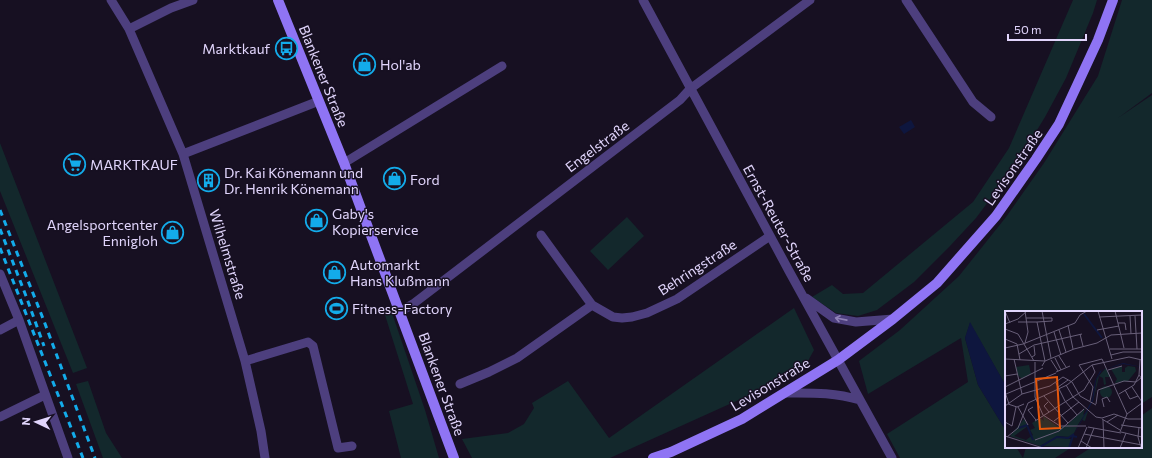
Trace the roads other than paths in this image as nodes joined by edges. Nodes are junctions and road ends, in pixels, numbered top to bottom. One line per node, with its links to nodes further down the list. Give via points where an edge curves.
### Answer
1 (111, 0): 8 (street, Wilhelmstraße)
2 (193, 0): 8 (street)
3 (278, 0): 11 (main road, Blankener Straße)
4 (643, 0): 10 (street, Ernst-Reuter-Straße)
5 (810, 0): 10 (street, Engelstraße)
6 (906, 0): 12 (street, via 973,102)
7 (1113, 0): 21 (main road, Levisonstraße, via 1098,40 1059,124 1036,159 975,241 937,283)
8 (129, 29): 13 (street, Wilhelmstraße)
9 (502, 66): 14 (street)
10 (690, 89): 16 (street, Ernst-Reuter-Straße); 20 (street, Engelstraße, via 668,110)
11 (319, 101): 13 (street); 14 (main road, Blankener Straße)
12 (991, 117)
13 (183, 154): 25 (street, Wilhelmstraße)
14 (344, 163): 20 (main road, Blankener Straße)
15 (541, 235): 19 (street, Behringstraße)
16 (770, 236): 18 (street, Ernst-Reuter-Straße); 19 (street, Behringstraße, via 677,299 647,313 632,317 613,317)
17 (0, 274): 22 (street)
18 (803, 296): 21 (street, one-way to 18, via 856,322 834,318); 24 (street, Ernst-Reuter-Straße)
19 (592, 305): 26 (street, via 518,358)
20 (401, 311): 34 (main road, Blankener Straße)
21 (893, 319): 24 (main road, Levisonstraße)
22 (19, 320): 23 (street); 28 (street)
23 (0, 330)
24 (838, 360): 27 (main road, Levisonstraße); 29 (street, Ernst-Reuter-Straße)
25 (244, 361): 31 (street, via 308,342 313,346 338,448); 33 (street, Wilhelmstraße)
26 (460, 384)
27 (784, 393): 29 (street, via 812,392); 35 (main road, Levisonstraße, via 742,419)
28 (45, 394): 30 (street); 32 (street)
29 (860, 400): 36 (street, Ernst-Reuter-Straße)
30 (0, 416)
31 (352, 446)
32 (68, 458)
33 (265, 458)
34 (454, 458)
35 (653, 458)
36 (892, 458)

